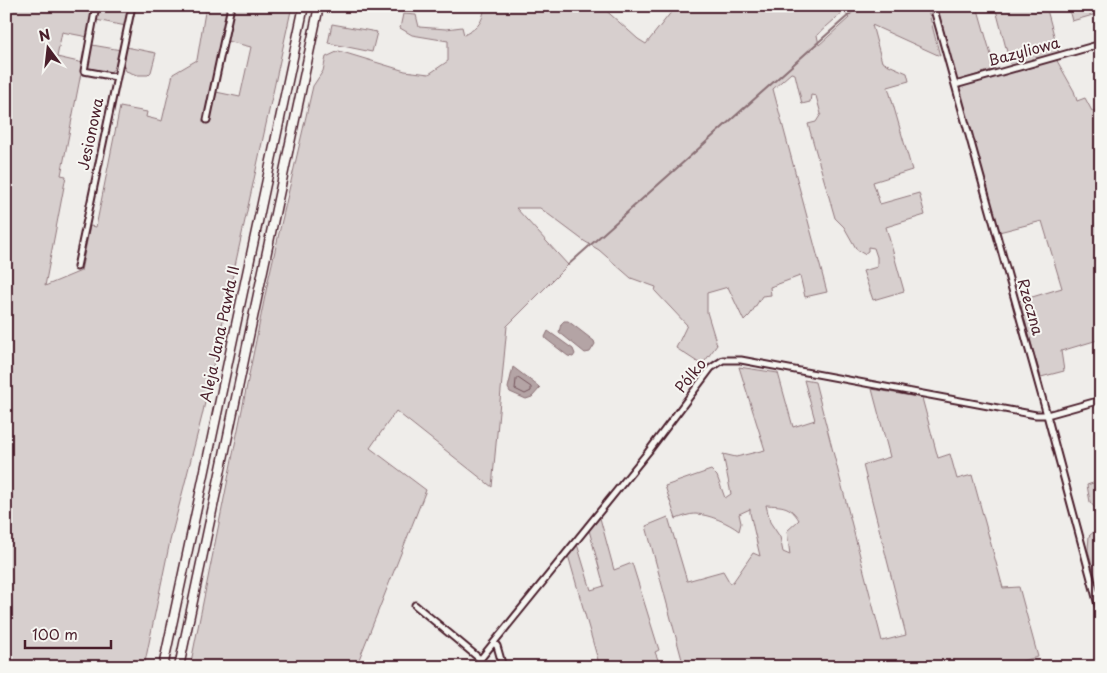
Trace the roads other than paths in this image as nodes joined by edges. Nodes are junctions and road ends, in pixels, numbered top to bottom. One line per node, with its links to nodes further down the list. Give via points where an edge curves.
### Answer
1 (96, 6): 8 (street, via 84,71)
2 (132, 6): 8 (street, Jesionowa)
3 (231, 6): 10 (street)
4 (304, 6): 18 (main road, Aleja Jana Pawła II)
5 (318, 6): 19 (main road, Aleja Jana Pawła II)
6 (933, 6): 9 (street, Rzeczna)
7 (1101, 44): 9 (street, Bazyliowa)
8 (116, 76): 11 (street, Jesionowa)
9 (955, 85): 13 (street, Rzeczna)
10 (207, 120)
11 (77, 267)
12 (1101, 400): 13 (street, Pólko)
13 (1047, 415): 15 (street, Rzeczna); 16 (street, Pólko, via 1030,415 741,360 723,360 711,368 648,452)
14 (415, 605): 17 (street)
15 (1101, 616)
16 (494, 643): 17 (street, Pólko); 21 (street)
17 (480, 659): 20 (street, Pólko)
18 (163, 667)
19 (178, 667)
20 (474, 667)
21 (503, 667)

